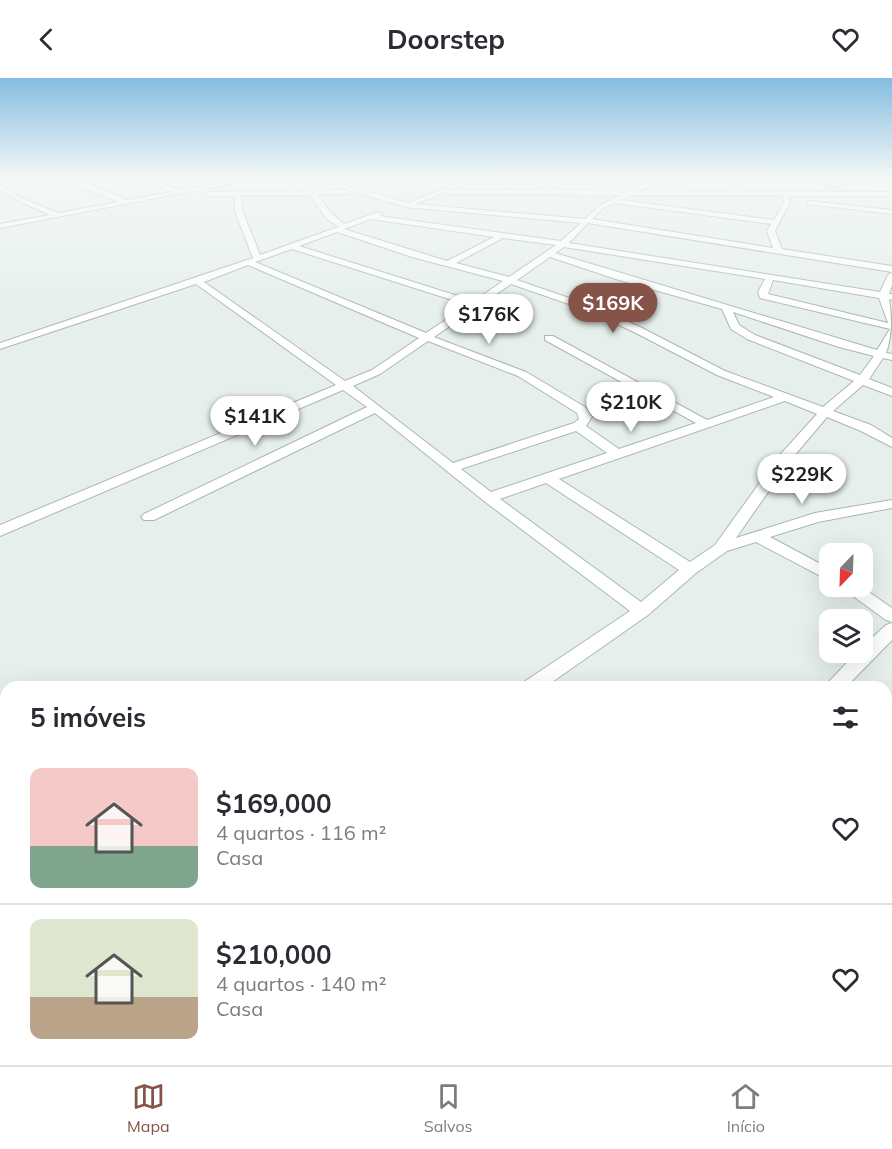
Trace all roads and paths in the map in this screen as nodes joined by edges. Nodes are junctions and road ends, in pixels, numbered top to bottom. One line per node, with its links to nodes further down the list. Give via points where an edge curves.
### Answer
1 (245, 225): 16 (street)
2 (337, 225): 9 (street)
3 (349, 225): 9 (street)
4 (421, 225): 10 (street)
5 (584, 225): 12 (street)
6 (614, 225): 11 (street)
7 (695, 225): 11 (street)
8 (774, 225): 14 (street, via 772,238)
9 (340, 228): 13 (street); 18 (street)
10 (501, 236): 12 (street); 18 (street)
11 (684, 236): 14 (street)
12 (563, 244): 15 (street); 21 (street)
13 (291, 246): 16 (street); 25 (street)
14 (780, 252): 19 (street)
15 (548, 254): 23 (street); 26 (street)
16 (257, 258): 17 (street)
17 (247, 262): 22 (street); 29 (street)
18 (448, 264): 23 (street)
19 (892, 268)
20 (892, 275): 24 (street)
21 (770, 278): 24 (street); 28 (street, via 763,296)
22 (197, 280): 31 (street); 34 (street)
23 (509, 280): 25 (street); 36 (street, via 616,320 720,373)
24 (888, 297): 27 (street)
25 (474, 304): 29 (street)
26 (726, 307): 32 (street); 33 (street, via 735,327 742,332)
27 (892, 322)
28 (892, 330): 32 (street)
29 (426, 337): 34 (street, via 376,372); 40 (street, via 540,383 581,410 586,417)
30 (549, 338): 39 (street)
31 (0, 346)
32 (886, 356): 33 (street)
33 (861, 381): 35 (street); 38 (street)
34 (343, 387): 37 (street); 48 (street)
35 (892, 392)
36 (783, 398): 38 (street); 39 (street)
37 (376, 408): 43 (street); 47 (street)
38 (824, 413): 41 (street, via 866,428); 50 (street, via 784,459)
39 (704, 423): 42 (street)
40 (578, 426): 42 (street); 43 (street)
41 (892, 443)
42 (618, 455): 44 (street)
43 (450, 468): 45 (street)
44 (548, 478): 45 (street); 51 (street)
45 (489, 498): 54 (street)
46 (888, 508): 49 (street, via 815,518)
47 (149, 517)
48 (0, 531)
49 (758, 537): 50 (street); 52 (street)
50 (721, 548): 51 (street)
51 (690, 569): 54 (street)
52 (819, 570)
53 (864, 597): 55 (street)
54 (642, 611): 57 (street)
55 (892, 616)
56 (892, 629): 58 (street)
57 (540, 681)
58 (840, 681)

